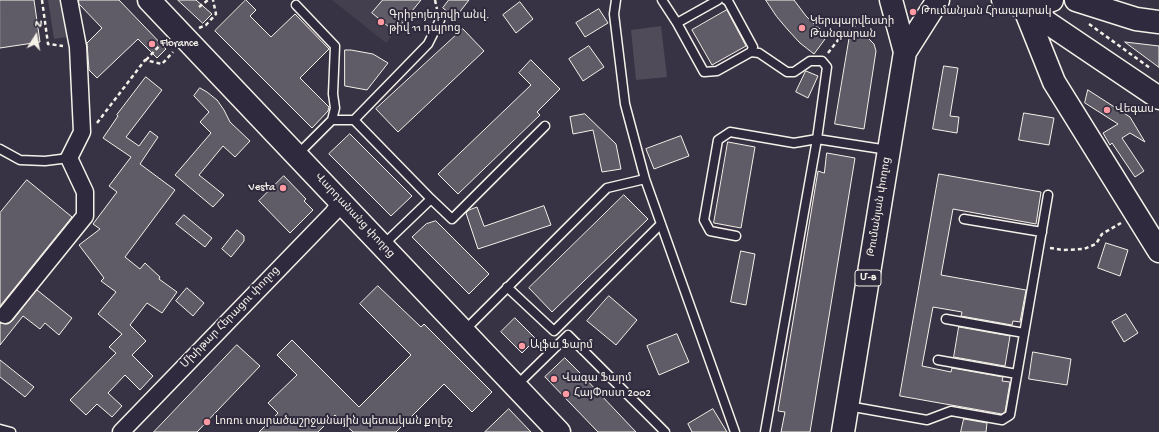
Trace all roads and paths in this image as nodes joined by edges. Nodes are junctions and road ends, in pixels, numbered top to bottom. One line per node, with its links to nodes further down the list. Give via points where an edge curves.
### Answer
1 (42, 0): 25 (path, via 48,44)
2 (69, 0): 25 (street)
3 (149, 0): 40 (main road, Վարդանանց փողոց)
4 (208, 0): 17 (path)
5 (213, 0): 23 (path, via 216,14 206,25)
6 (616, 0): 42 (lane, via 614,14 625,104)
7 (662, 0): 22 (lane)
8 (718, 0): 22 (lane)
9 (726, 0): 27 (lane, via 754,47)
10 (891, 0): 28 (main road, Մ-8)
11 (938, 0): 28 (main road, Մ-8)
12 (1003, 0): 15 (main road)
13 (1052, 0): 15 (main road)
14 (1076, 0): 21 (main road, via 1136,19)
15 (1022, 4): 32 (main road); 46 (main road, via 1054,82)
16 (296, 5): 33 (lane, via 335,46 335,108)
17 (199, 7)
18 (440, 20): 34 (lane, via 428,44)
19 (1084, 21): 31 (path)
20 (859, 22): 30 (path, via 838,40)
21 (1159, 22)
22 (677, 23): 27 (lane, via 704,72 717,71)
23 (195, 30)
24 (166, 38): 29 (path)
25 (78, 47): 36 (street)
26 (177, 47): 29 (path, via 162,64)
27 (751, 52): 30 (lane, via 759,53 787,72 794,72 810,61)
28 (904, 52): 39 (main road, Թումանյան փողոց / Մ-8)
29 (145, 60): 36 (path, via 97,123)
30 (822, 61): 37 (lane, via 827,67)
31 (1153, 70)
32 (1159, 98)
33 (332, 120): 34 (lane); 40 (lane)
34 (354, 120): 44 (lane)
35 (545, 126): 44 (lane, via 452,219)
36 (82, 132): 41 (street)
37 (817, 139): 39 (lane); 50 (lane, via 794,143 730,132 718,140 704,220 710,231); 69 (lane)
38 (0, 149): 41 (lane, via 20,160 45,161)
39 (889, 151): 62 (main road, Թումանյան փողոց / Մ-8)
40 (297, 155): 45 (main road, Վարդանանց փողոց)
41 (69, 158): 55 (street, via 85,192 85,216)
42 (645, 179): 48 (lane); 54 (lane, via 607,188)
43 (1048, 195): 49 (lane)
44 (430, 199): 51 (lane)
45 (341, 202): 51 (main road, Վարդանանց փողոց); 65 (street, Մխիթար Հերացու փողոց)
46 (1136, 214): 52 (path, via 1102,234 1096,244 1084,249 1063,250); 53 (main road)
47 (964, 219): 49 (lane)
48 (661, 224): 54 (lane, via 554,331); 68 (lane)
49 (1042, 232): 52 (lane)
50 (736, 236)
51 (382, 246): 57 (main road, Վարդանանց փողոց)
52 (1039, 246): 58 (lane)
53 (1159, 251)
54 (508, 287): 57 (lane)
55 (4, 315)
56 (946, 319): 58 (lane)
57 (463, 331): 61 (main road, Վարդանանց փողոց)
58 (1024, 333): 60 (lane)
59 (938, 360): 60 (lane)
60 (1017, 374): 62 (lane, via 1010,415 1002,420 952,411 927,420)
61 (516, 386): 66 (main road, Վարդանանց փողոց); 67 (lane, via 568,335)
62 (848, 406): 70 (main road, Թումանյան փողոց / Մ-8)
63 (0, 428): 64 (lane)
64 (11, 432)
65 (121, 432)
66 (559, 432)
67 (665, 432)
68 (735, 432)
69 (766, 432)
70 (843, 432)

